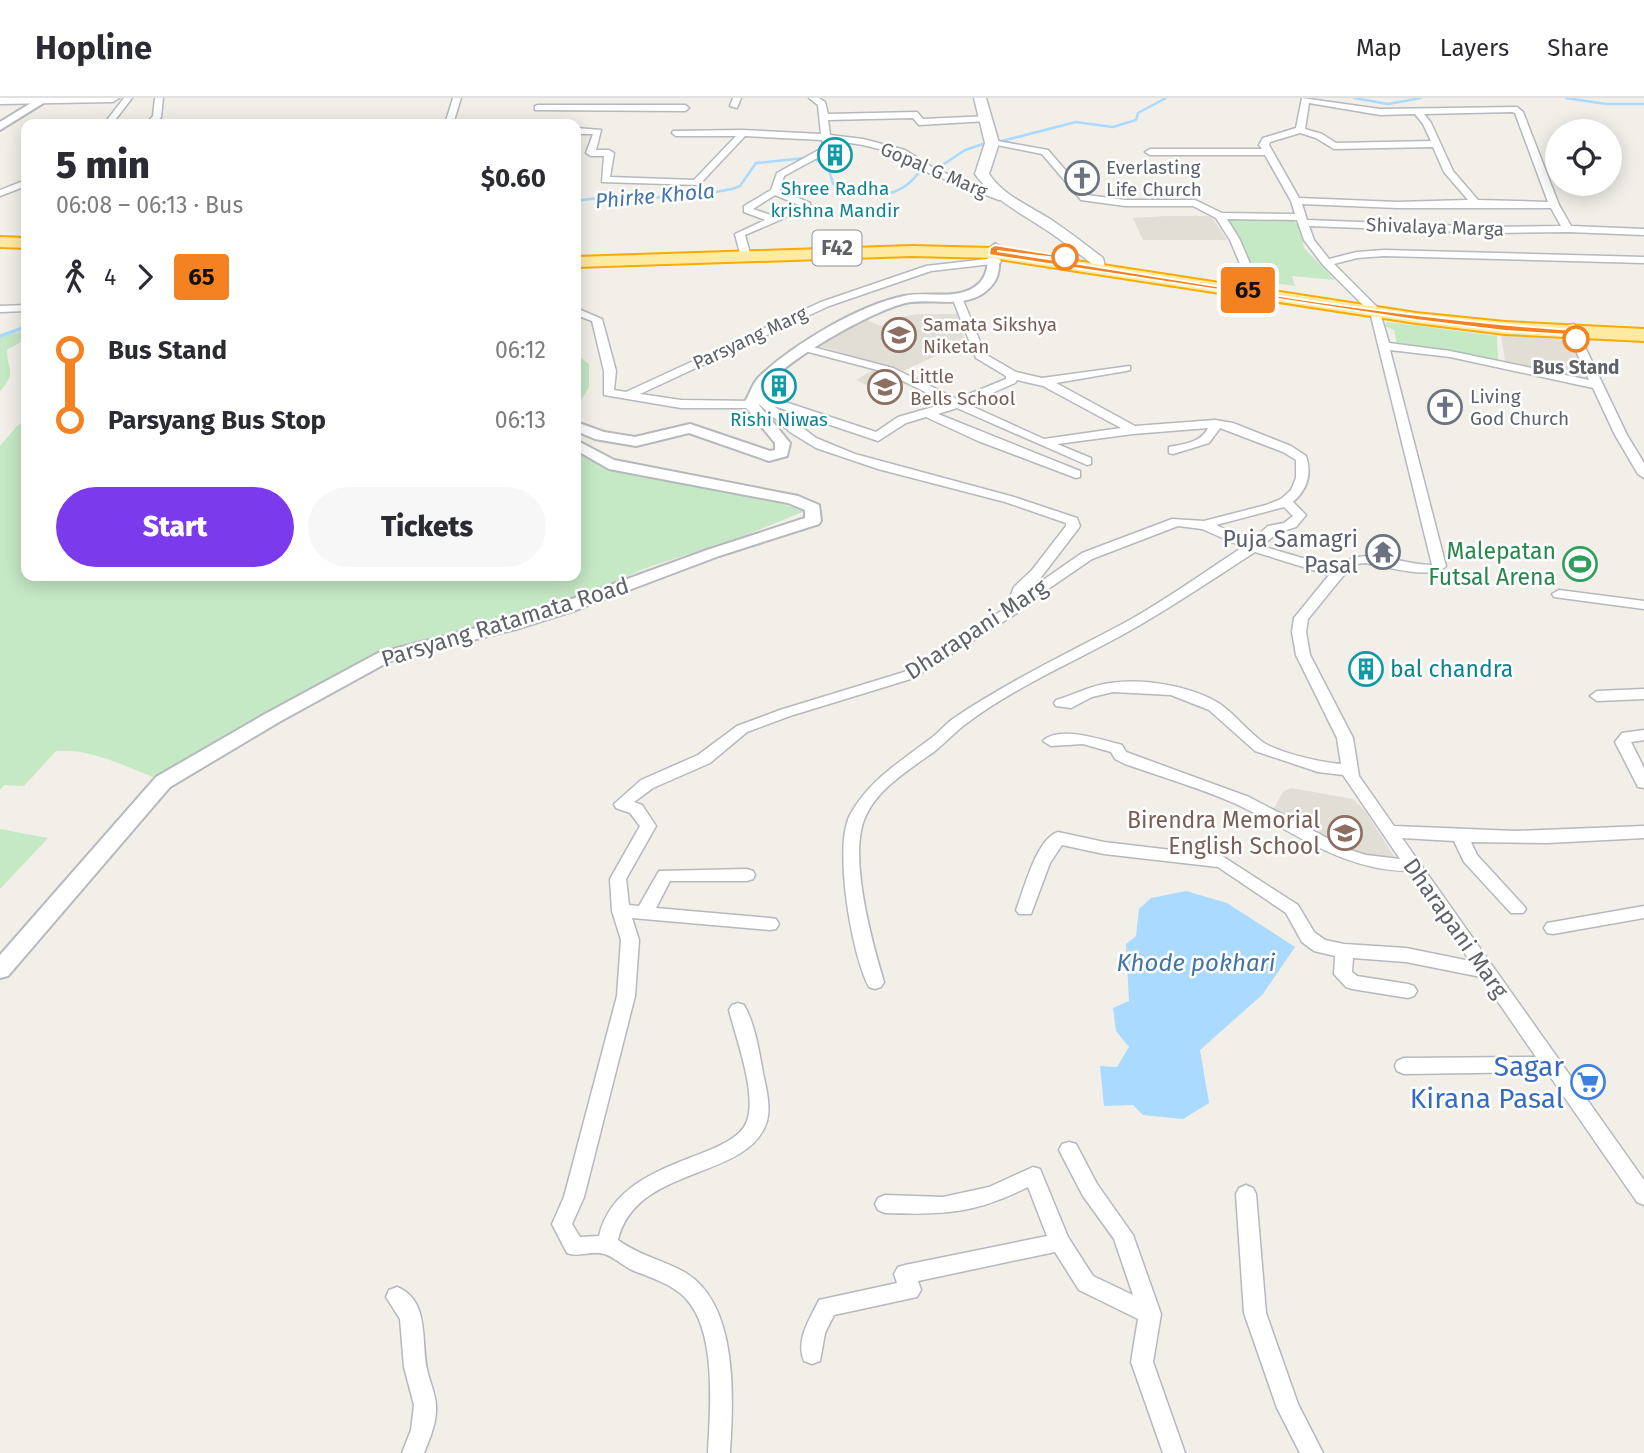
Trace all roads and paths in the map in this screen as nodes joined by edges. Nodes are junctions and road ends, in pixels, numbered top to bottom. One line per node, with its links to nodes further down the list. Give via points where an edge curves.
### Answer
1 (113, 98): 8 (main road)
2 (128, 98): 15 (street)
3 (159, 98): 16 (street)
4 (457, 98): 17 (street)
5 (813, 98): 13 (street, via 822,104)
6 (980, 98): 14 (main road)
7 (6, 99): 8 (main road)
8 (38, 99): 18 (street)
9 (1305, 99): 12 (street, via 1380,112); 19 (street)
10 (538, 107): 11 (street)
11 (685, 108)
12 (1416, 110): 25 (street); 34 (street, via 1500,107 1519,112)
13 (825, 117): 14 (street, via 917,115 919,122); 23 (street)
14 (987, 118): 24 (main road)
15 (112, 119)
16 (155, 119)
17 (451, 119)
18 (0, 127)
19 (1300, 130): 25 (street, via 1334,146); 27 (street, via 1266,140)
20 (581, 131): 22 (street, via 598,132 591,153 609,152 605,180 684,183 696,183)
21 (676, 133): 22 (street, Gopal G Marg)
22 (742, 133): 23 (street, Gopal G Marg)
23 (826, 137): 29 (street, via 829,148 780,175); 31 (street, Gopal G Marg, via 902,152 932,171)
24 (992, 143): 31 (main road, via 982,174); 35 (street, via 1045,152 1084,198 1195,203)
25 (1436, 144): 33 (street, via 1449,172)
26 (1150, 152): 27 (street)
27 (1268, 152): 32 (street)
28 (21, 185): 30 (street)
29 (775, 191): 36 (street, via 747,210); 36 (street, via 807,205)
30 (0, 193)
31 (1002, 198): 50 (main road, via 1052,227)
32 (1296, 201): 33 (street); 37 (street)
33 (1475, 203): 34 (street)
34 (1554, 205): 38 (street)
35 (1220, 216): 37 (street, Shivalaya Marga); 51 (street)
36 (774, 220): 44 (street, via 740,234)
37 (1301, 220): 38 (street, Shivalaya Marga, via 1492,230); 49 (street, via 1309,240)
38 (1568, 229): 39 (street, Shivalaya Marga)
39 (1644, 232)
40 (0, 242): 41 (highway)
41 (21, 243)
42 (0, 248): 43 (highway)
43 (21, 249)
44 (745, 254): 45 (highway, F42); 46 (highway, F42); 48 (highway, F42)
45 (994, 254): 50 (highway, F42); 52 (street, via 982,289); 66 (street, Parsyang Marg, via 910,273 825,304)
46 (581, 256)
47 (1644, 260): 49 (street, via 1384,253)
48 (581, 262)
49 (1327, 262): 53 (street)
50 (1098, 264): 51 (highway, F42); 53 (highway, F42)
51 (1254, 285): 53 (highway, F42)
52 (958, 300): 61 (street, via 902,299); 63 (street, via 980,356)
53 (1372, 307): 58 (highway, F42); 60 (street, Dharapani Marg)
54 (21, 308): 55 (street)
55 (0, 309)
56 (581, 313): 66 (street, via 597,319 610,371 608,393)
57 (1644, 329): 58 (highway, F42)
58 (1572, 330): 59 (highway, F42); 65 (street)
59 (1644, 335)
60 (1384, 346): 65 (street, via 1450,354); 85 (street, Dharapani Marg, via 1438,566 1426,569 1365,559 1353,561)
61 (805, 348): 67 (street, via 764,379); 68 (street, via 889,370)
62 (1126, 368): 64 (street)
63 (1012, 375): 64 (street); 68 (street, via 1012,381)
64 (1041, 382): 72 (street)
65 (1597, 385): 77 (street)
66 (627, 396): 67 (street, Parsyang Marg, via 681,404)
67 (753, 400): 71 (street, via 783,443 782,453 769,456 690,428 636,442); 73 (street, Parsyang Marg, via 772,399); 78 (street, via 818,444)
68 (960, 402): 69 (street); 74 (street)
69 (927, 413): 73 (street, via 902,420); 80 (street, via 993,444)
70 (1215, 424): 72 (street); 76 (street, via 1207,439); 82 (street, via 1287,449 1302,459 1302,482)
71 (581, 428)
72 (1133, 430): 74 (street)
73 (878, 437): 78 (street)
74 (1045, 442): 79 (street)
75 (581, 447): 109 (street, Parsyang Ratamata Road, via 609,464 792,499 813,508 815,517 570,606 384,656 272,718 163,782)
76 (1173, 450)
77 (1637, 452): 81 (street)
78 (850, 454): 87 (street, via 1072,521 1061,544 1018,590)
79 (1087, 461)
80 (1076, 474)
81 (1644, 474)
82 (1287, 503): 83 (street); 84 (street, via 1299,517 1283,529 1273,529)
83 (1205, 524): 84 (street, Dharapani Marg); 87 (street, Dharapani Marg, via 1177,522 1132,537 1087,556)
84 (1253, 547): 85 (street, Dharapani Marg); 111 (street, via 1134,623 976,710 882,782 857,817 852,835 854,894)
85 (1338, 573): 94 (street, Dharapani Marg, via 1301,618 1299,632 1303,655 1345,738)
86 (1559, 594): 88 (street)
87 (1017, 600): 103 (street, Dharapani Marg, via 1012,610 909,676 742,729 704,759 647,784 622,804 636,809 648,826 618,879)
88 (1644, 605)
89 (1644, 694): 90 (street)
90 (1597, 696)
91 (1061, 703): 94 (street, via 1112,687 1173,690 1214,707 1260,747 1318,766)
92 (1644, 735): 95 (street, via 1623,741)
93 (1051, 741): 99 (street, via 1084,739 1117,749 1131,760 1239,800 1354,860)
94 (1348, 770): 96 (street, Dharapani Marg)
95 (1644, 783)
96 (1387, 831): 98 (street); 99 (street, Dharapani Marg)
97 (1644, 832): 98 (street, via 1567,839)
98 (1460, 836): 102 (street, via 1470,858)
99 (1412, 865): 110 (street, Dharapani Marg)
100 (747, 875): 104 (street, via 665,875)
101 (1025, 909): 108 (street, via 1050,846 1058,838 1069,839 1104,848 1216,860 1292,909 1308,937 1320,946)
102 (1517, 909)
103 (621, 911): 104 (street); 121 (street, via 630,940 626,996 574,1197 562,1224 574,1247)
104 (645, 912): 106 (street)
105 (1644, 912): 107 (street)
106 (770, 924)
107 (1553, 928)
108 (1344, 951): 110 (street, via 1406,955); 112 (street, via 1343,974 1352,982)
109 (0, 970)
110 (1486, 971): 114 (street, Dharapani Marg)
111 (875, 982)
112 (1408, 991)
113 (738, 1010): 121 (street, via 758,1119 747,1140 636,1194 609,1225)
114 (1553, 1064): 115 (street); 118 (street, Dharapani Marg)
115 (1404, 1066)
116 (1069, 1150): 123 (street, via 1090,1190 1123,1235)
117 (1246, 1194): 128 (street, via 1255,1313 1288,1408)
118 (1644, 1196)
119 (885, 1204): 120 (street, via 943,1206 993,1195 1033,1175)
120 (1060, 1242): 123 (street, via 1086,1283); 124 (street, via 905,1274 910,1290 827,1307 814,1332)
121 (607, 1244): 126 (street, via 622,1257 682,1281 708,1311 716,1335)
122 (397, 1297): 125 (street, via 411,1316 415,1367 425,1405)
123 (1150, 1314): 127 (street, via 1142,1362)
124 (812, 1353)
125 (413, 1453)
126 (719, 1453)
127 (1174, 1453)
128 (1312, 1453)

